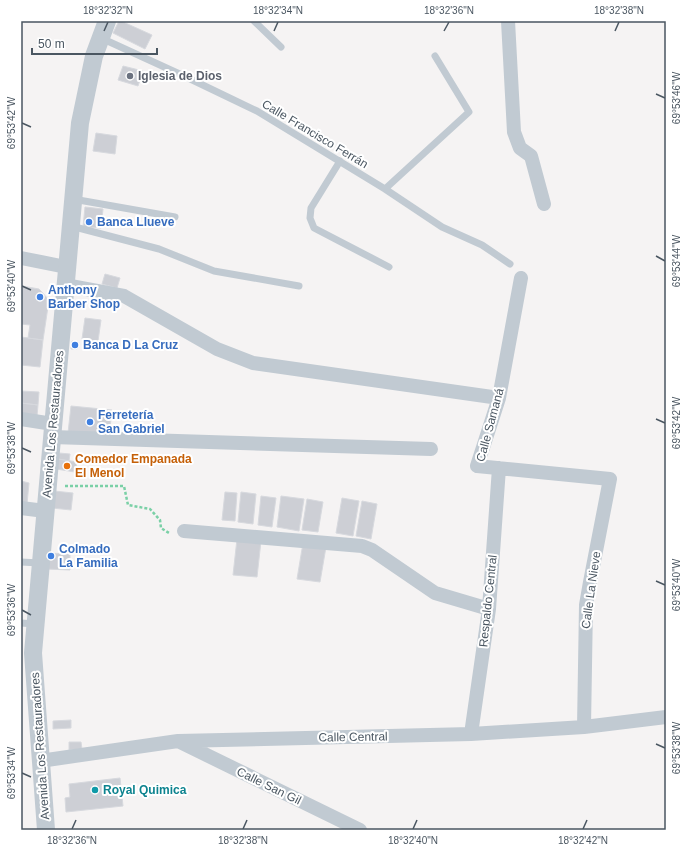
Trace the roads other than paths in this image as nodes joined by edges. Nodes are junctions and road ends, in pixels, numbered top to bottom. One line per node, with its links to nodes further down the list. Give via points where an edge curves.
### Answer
1 (107, 21): 4 (street, Avenida Los Restauradores)
2 (254, 21): 5 (lane)
3 (508, 21): 10 (street, via 514,132 520,148 531,156)
4 (100, 38): 7 (lane, Calle Francisco Ferrán, via 257,111); 9 (street, Avenida Los Restauradores, via 80,123)
5 (281, 47)
6 (434, 56): 8 (lane, via 469,112)
7 (340, 161): 8 (lane, Calle Francisco Ferrán); 16 (lane, via 311,208 310,218 314,228)
8 (385, 189): 14 (lane, Calle Francisco Ferrán, via 442,227 482,245)
9 (73, 199): 11 (lane); 12 (street, Avenida Los Restauradores)
10 (544, 204)
11 (174, 217)
12 (70, 226): 15 (street, Avenida Los Restauradores); 19 (lane, via 159,249 214,271)
13 (21, 258): 15 (street)
14 (510, 264)
15 (66, 267): 18 (street, Avenida Los Restauradores)
16 (389, 268)
17 (521, 278): 20 (street, Calle Samaná)
18 (65, 285): 20 (street, via 124,296 217,349 253,363); 22 (street, Avenida Los Restauradores)
19 (299, 286)
20 (499, 398): 24 (street, Calle Samaná, via 477,466)
21 (21, 419): 22 (street)
22 (53, 431): 23 (street); 27 (street, Avenida Los Restauradores)
23 (431, 449)
24 (499, 468): 25 (street, Calle Samaná); 31 (street, Respaldo Central)
25 (610, 480): 35 (street, Calle La Nieve, via 586,605)
26 (21, 508): 27 (street)
27 (45, 511): 30 (street, Avenida Los Restauradores)
28 (184, 531): 31 (street, via 362,546 372,550 435,593)
29 (21, 562): 30 (lane)
30 (40, 563): 32 (street, Avenida Los Restauradores)
31 (489, 609): 36 (street, Respaldo Central)
32 (28, 623): 33 (street, Avenida Los Restauradores)
33 (27, 653): 38 (street, Avenida Los Restauradores)
34 (666, 717): 35 (street, Calle Central)
35 (584, 727): 36 (street, Calle Central)
36 (471, 734): 37 (street, Calle Central)
37 (178, 741): 38 (street, Calle Central); 40 (street, Calle San Gil)
38 (40, 761): 39 (street, Avenida Los Restauradores)
39 (46, 830)
40 (360, 830)

